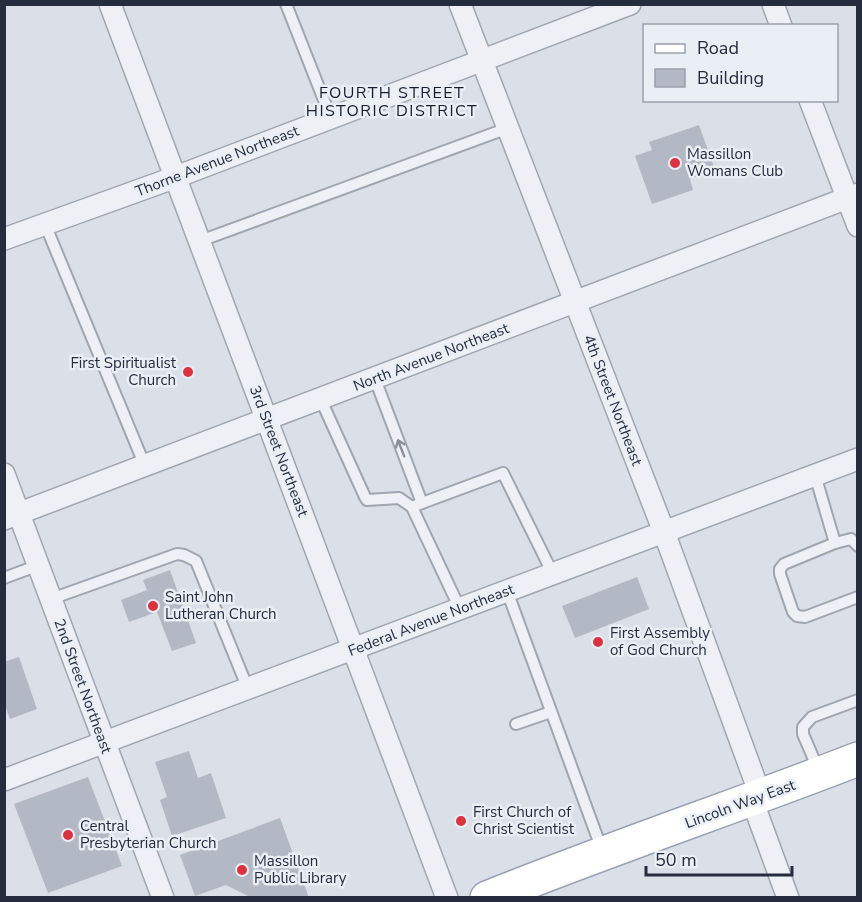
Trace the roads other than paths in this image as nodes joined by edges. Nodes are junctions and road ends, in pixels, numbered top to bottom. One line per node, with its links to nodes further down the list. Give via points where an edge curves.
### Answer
1 (110, 4): 11 (street, 3rd Street Northeast)
2 (286, 4): 9 (lane)
3 (460, 4): 7 (street, 4th Street Northeast)
4 (630, 4): 7 (street, Thorne Avenue Northeast)
5 (773, 4): 6 (street)
6 (780, 24)
7 (482, 60): 9 (street, Thorne Avenue Northeast); 10 (street, 4th Street Northeast)
8 (811, 102): 12 (street)
9 (331, 118): 11 (street, Thorne Avenue Northeast)
10 (508, 128): 16 (lane); 17 (street, 4th Street Northeast)
11 (176, 177): 13 (street, Thorne Avenue Northeast); 16 (street, 3rd Street Northeast)
12 (852, 196): 14 (street); 17 (street, North Avenue Northeast)
13 (45, 224): 15 (street, Thorne Avenue Northeast); 22 (lane)
14 (858, 226)
15 (4, 239)
16 (200, 241): 20 (street, 3rd Street Northeast)
17 (575, 302): 18 (street, North Avenue Northeast); 27 (street, 4th Street Northeast)
18 (375, 379): 19 (street, North Avenue Northeast); 25 (lane, one-way to 18)
19 (321, 400): 20 (street, North Avenue Northeast); 25 (lane, via 367,500 399,498)
20 (268, 420): 22 (street, North Avenue Northeast); 37 (street, 3rd Street Northeast)
21 (858, 459): 24 (street, Federal Avenue Northeast)
22 (145, 466): 26 (street, North Avenue Northeast)
23 (4, 474): 26 (street, 2nd Street Northeast)
24 (815, 475): 27 (street, Federal Avenue Northeast); 28 (lane)
25 (417, 505): 31 (lane, via 503,473); 36 (lane)
26 (12, 516): 30 (street, 2nd Street Northeast)
27 (664, 532): 31 (street, Federal Avenue Northeast); 46 (street, 4th Street Northeast)
28 (835, 543): 29 (lane, via 851,539); 34 (lane, via 780,569 793,612 805,617)
29 (858, 546)
30 (39, 565): 32 (lane); 35 (street, 2nd Street Northeast)
31 (553, 574): 33 (street, Federal Avenue Northeast)
32 (4, 578)
33 (507, 591): 36 (street, Federal Avenue Northeast); 40 (lane)
34 (858, 597)
35 (51, 599): 38 (lane, via 177,554 184,555 196,561); 42 (street, 2nd Street Northeast)
36 (460, 609): 37 (street, Federal Avenue Northeast)
37 (353, 649): 38 (street, Federal Avenue Northeast); 49 (street, 3rd Street Northeast)
38 (248, 688): 42 (street, Federal Avenue Northeast)
39 (858, 700): 44 (lane, via 812,717 803,727)
40 (551, 712): 41 (lane); 47 (lane)
41 (516, 724)
42 (104, 743): 45 (street, Federal Avenue Northeast); 48 (street, 2nd Street Northeast)
43 (858, 759): 44 (main road, Lincoln Way East)
44 (820, 774): 46 (main road, Lincoln Way East)
45 (4, 780)
46 (757, 798): 47 (main road, Lincoln Way East); 51 (street, 4th Street Northeast)
47 (603, 852): 50 (main road, Lincoln Way East)
48 (163, 897)
49 (447, 897)
50 (487, 897)
51 (788, 897)

